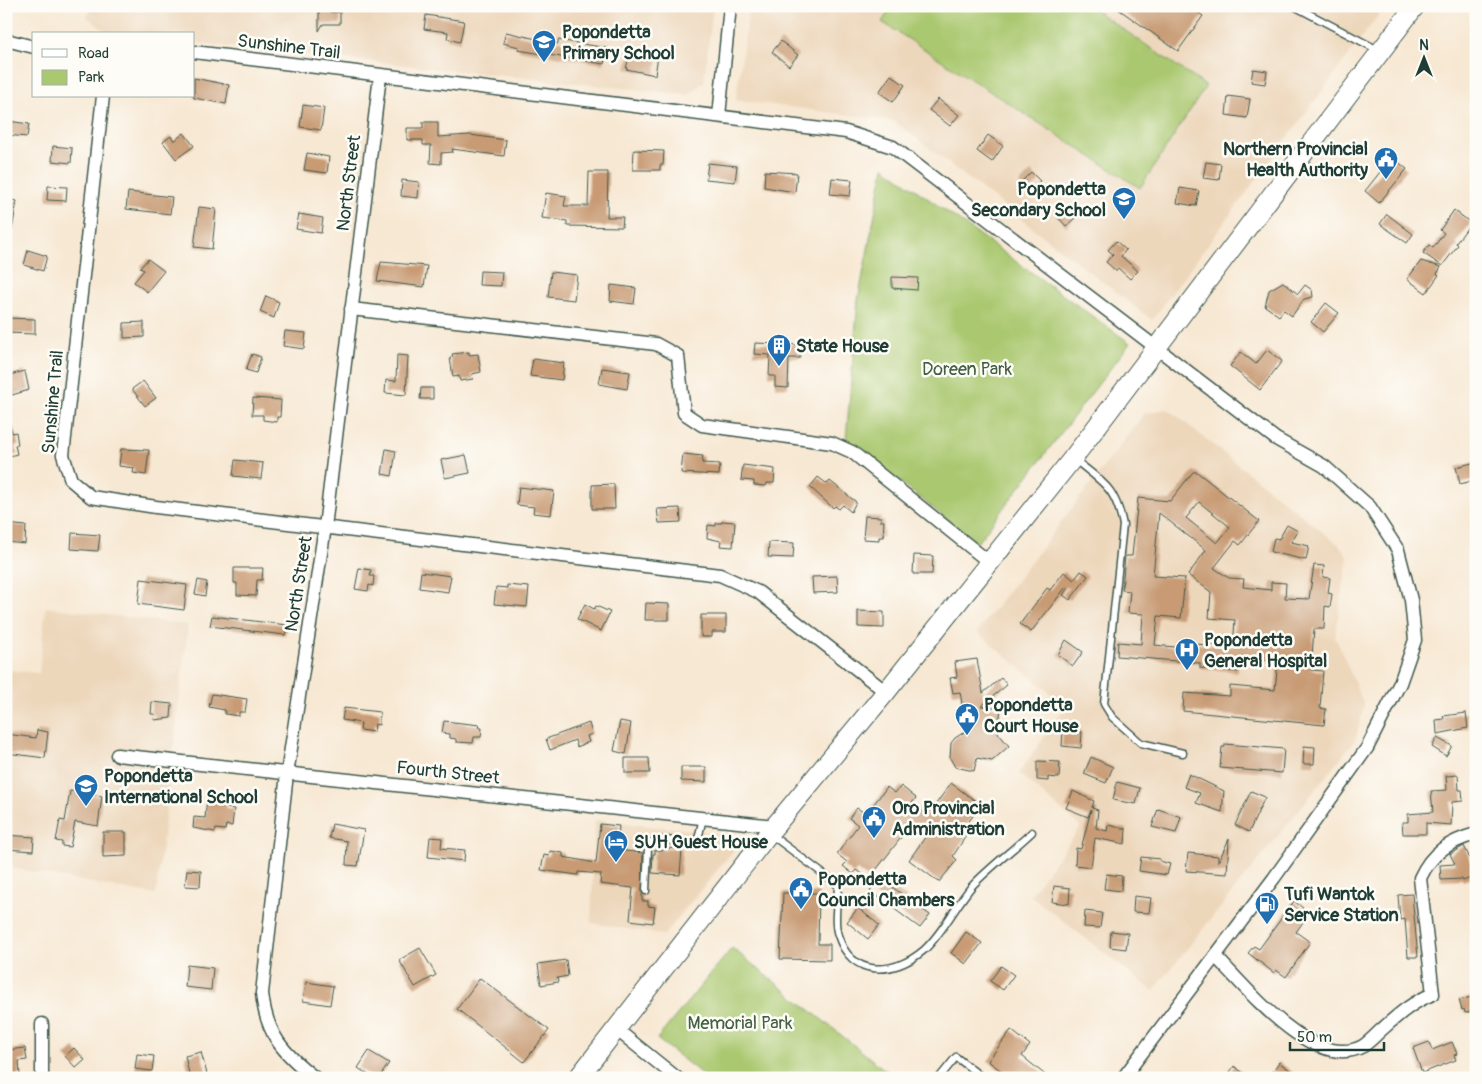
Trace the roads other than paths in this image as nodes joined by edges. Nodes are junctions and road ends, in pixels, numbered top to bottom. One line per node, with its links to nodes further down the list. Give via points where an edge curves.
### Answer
1 (730, 6): 10 (street)
2 (1294, 6): 6 (lane)
3 (1415, 6): 6 (main road)
4 (6, 40): 5 (street)
5 (32, 46)
6 (1381, 51): 12 (main road)
7 (195, 52): 8 (street, Sunshine Trail)
8 (380, 76): 10 (street, Sunshine Trail); 11 (street, North Street)
9 (103, 98): 14 (street, Sunshine Trail, via 63,455 70,480 91,496)
10 (720, 116): 12 (street, Sunshine Trail, via 846,132 893,146)
11 (351, 309): 14 (street, North Street); 15 (street, via 656,344 678,356 684,413 702,425 832,443 852,452)
12 (1156, 348): 13 (main road); 25 (street, Sunshine Trail, via 1276,439 1324,466 1370,507 1398,550 1410,600 1415,640 1400,683 1367,748)
13 (1074, 458): 15 (main road); 17 (lane, via 1110,489 1118,502 1122,525 1104,704 1112,717 1141,743)
14 (325, 527): 16 (street, Sunshine Trail, via 720,576 758,592); 19 (street, North Street)
15 (989, 562): 16 (main road)
16 (886, 692): 21 (main road)
17 (1182, 754)
18 (117, 755): 19 (street, Fourth Street)
19 (287, 774): 20 (street, Fourth Street); 29 (street, North Street, via 264,1014 274,1037 292,1059)
20 (703, 818): 21 (street, Fourth Street); 24 (lane, via 694,843 652,842 648,848)
21 (772, 830): 22 (lane, via 838,885 837,934 846,953 860,966 870,969 903,964 924,950 973,886); 27 (main road)
22 (1032, 832)
23 (1476, 834): 25 (street, via 1453,840 1426,865 1420,878 1433,994 1410,1005 1363,1046 1350,1050 1318,1047 1285,1026)
24 (646, 892)
25 (1215, 956): 34 (street, Sunshine Trail)
26 (42, 1024): 28 (street)
27 (616, 1030): 30 (main road); 31 (street)
28 (42, 1078)
29 (315, 1078)
30 (578, 1078)
31 (677, 1078)
32 (939, 1078): 33 (lane, via 956,1057)
33 (983, 1078)
34 (1123, 1078)

